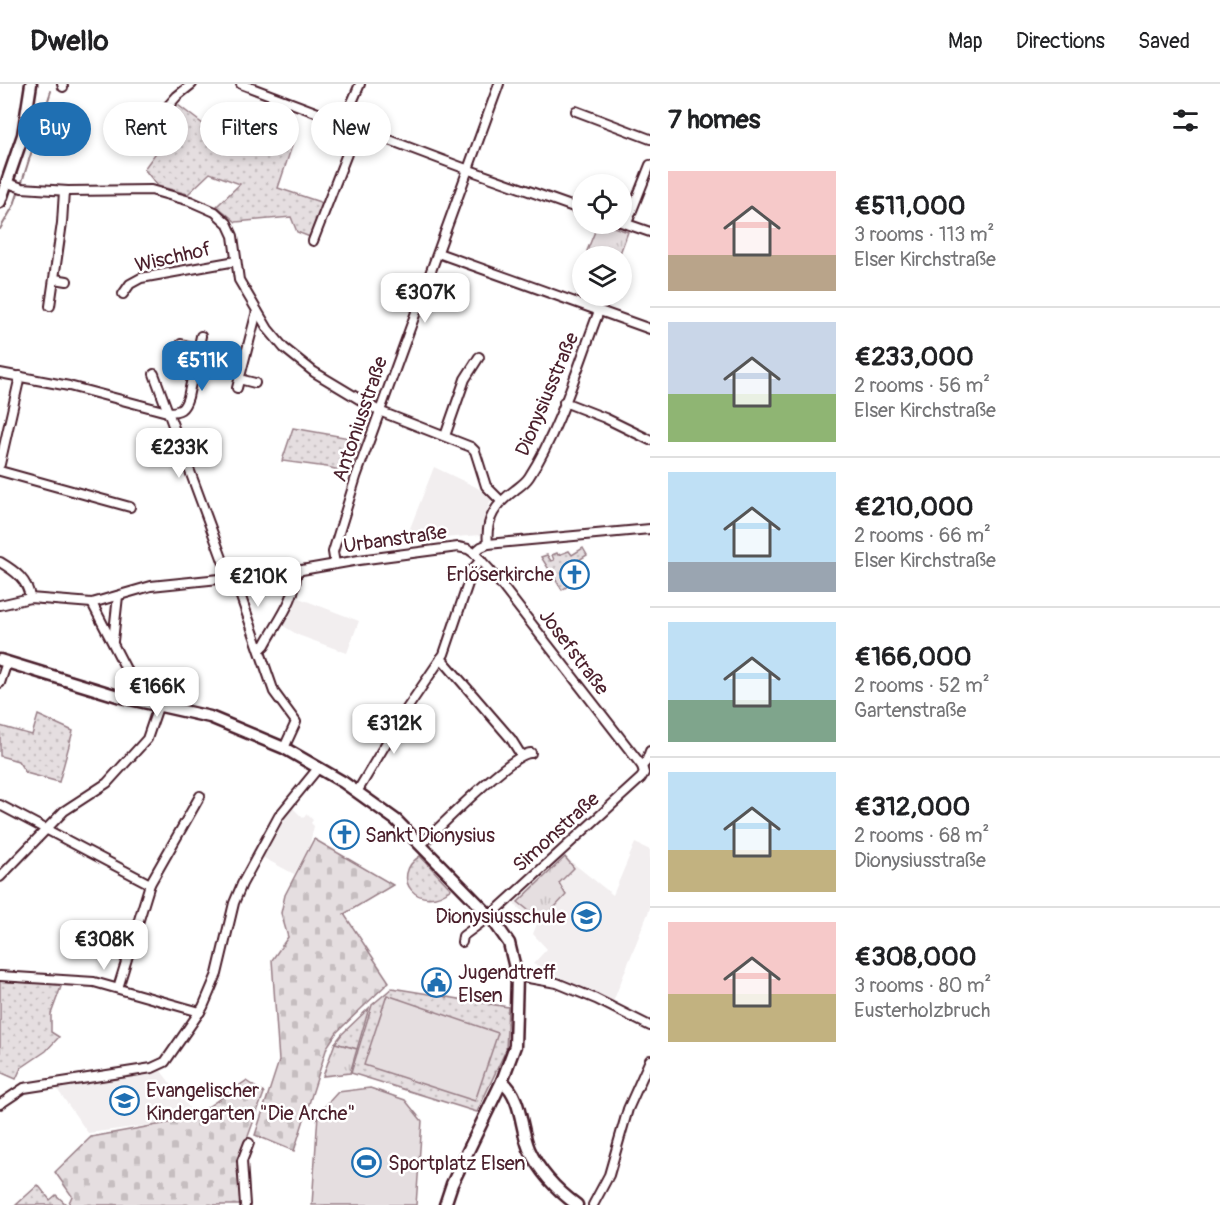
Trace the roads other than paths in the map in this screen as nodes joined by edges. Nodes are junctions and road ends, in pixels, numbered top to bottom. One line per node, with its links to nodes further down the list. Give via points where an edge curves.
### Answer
1 (31, 84): 15 (street)
2 (192, 84): 6 (street)
3 (241, 84): 8 (street)
4 (360, 84): 7 (street)
5 (499, 84): 14 (street, Antoniusstraße)
6 (172, 102)
7 (352, 102)
8 (311, 111)
9 (576, 111): 10 (street)
10 (650, 138)
11 (391, 140): 14 (street)
12 (346, 156): 22 (street)
13 (650, 165): 18 (street)
14 (469, 169): 19 (street); 23 (street, Antoniusstraße)
15 (16, 186): 16 (street); 17 (street)
16 (64, 191): 24 (street, via 148,189 201,205 227,223); 25 (street)
17 (0, 202)
18 (632, 205)
19 (572, 206)
20 (632, 226): 21 (street)
21 (650, 232)
22 (313, 241)
23 (438, 253): 30 (street); 43 (street, Antoniusstraße)
24 (236, 261): 27 (street, Wischhof, via 141,278); 29 (street, via 239,280)
25 (55, 279): 26 (street); 28 (street)
26 (67, 281)
27 (123, 294)
28 (50, 306)
29 (257, 311): 39 (street); 43 (street, via 290,354)
30 (599, 311): 31 (street); 42 (street, Dionysiusstraße)
31 (650, 330)
32 (201, 336): 34 (street)
33 (181, 344): 34 (street)
34 (198, 348): 44 (street, via 186,406 179,412)
35 (478, 357): 45 (street, via 465,379)
36 (0, 373): 38 (street)
37 (154, 374): 44 (street)
38 (20, 376): 44 (street); 47 (street)
39 (239, 379): 40 (street); 41 (street)
40 (255, 383)
41 (237, 388)
42 (564, 402): 46 (street); 49 (street, Dionysiusstraße, via 527,481)
43 (379, 411): 45 (street); 56 (street, Antoniusstraße, via 333,552)
44 (167, 412): 58 (street)
45 (445, 436): 49 (street, via 467,443 475,451 486,486)
46 (650, 441)
47 (0, 464)
48 (0, 471): 50 (street)
49 (501, 501): 52 (street, Dionysiusstraße, via 491,514)
50 (130, 507)
51 (650, 530): 52 (street, Urbanstraße)
52 (488, 544): 53 (street, Urbanstraße)
53 (474, 553): 54 (street, Josefstraße); 56 (street, Urbanstraße, via 458,547)
54 (481, 560): 65 (street, via 473,569); 75 (street, Josefstraße)
55 (0, 562): 60 (street, via 24,580)
56 (334, 564): 57 (street, Urbanstraße)
57 (296, 571): 58 (street, Urbanstraße); 64 (street, via 292,595)
58 (232, 577): 59 (street, Urbanstraße, via 151,586); 64 (street)
59 (118, 596): 61 (street, Urbanstraße); 63 (street)
60 (30, 598): 61 (street, Urbanstraße); 62 (street, Urbanstraße)
61 (92, 603): 63 (street)
62 (0, 605)
63 (113, 643): 68 (street, via 131,680)
64 (260, 650): 70 (street, via 274,692 296,722)
65 (441, 658): 73 (street); 76 (street)
66 (3, 661): 67 (street); 68 (street)
67 (0, 683)
68 (132, 699): 69 (street)
69 (159, 704): 70 (street, via 210,717); 79 (street, via 147,739 107,783 64,811)
70 (284, 748): 74 (street)
71 (650, 751): 75 (street, Simonstraße)
72 (531, 753): 73 (street)
73 (521, 754): 80 (street, via 479,788)
74 (319, 767): 76 (street); 88 (street, via 279,816 242,884 217,974)
75 (645, 773): 83 (street, Simonstraße)
76 (357, 792): 80 (street)
77 (200, 796): 82 (street)
78 (0, 805): 79 (street)
79 (46, 829): 81 (street); 82 (street)
80 (422, 844): 83 (street)
81 (0, 877)
82 (150, 884): 87 (street)
83 (490, 916): 84 (street, Simonstraße, via 463,936); 86 (street, via 509,943)
84 (462, 942)
85 (0, 976): 87 (street, via 94,982)
86 (518, 976): 89 (street, via 557,983); 91 (street, via 515,1046)
87 (118, 988): 88 (street)
88 (200, 1012): 92 (street, via 159,1066 24,1088)
89 (650, 1026)
90 (650, 1060): 97 (street, via 628,1109 609,1175)
91 (502, 1081): 95 (street); 96 (street, via 516,1101 535,1159 547,1177)
92 (0, 1104)
93 (249, 1143): 94 (street, via 242,1161)
94 (245, 1205)
95 (445, 1205)
96 (577, 1205)
97 (593, 1205)

